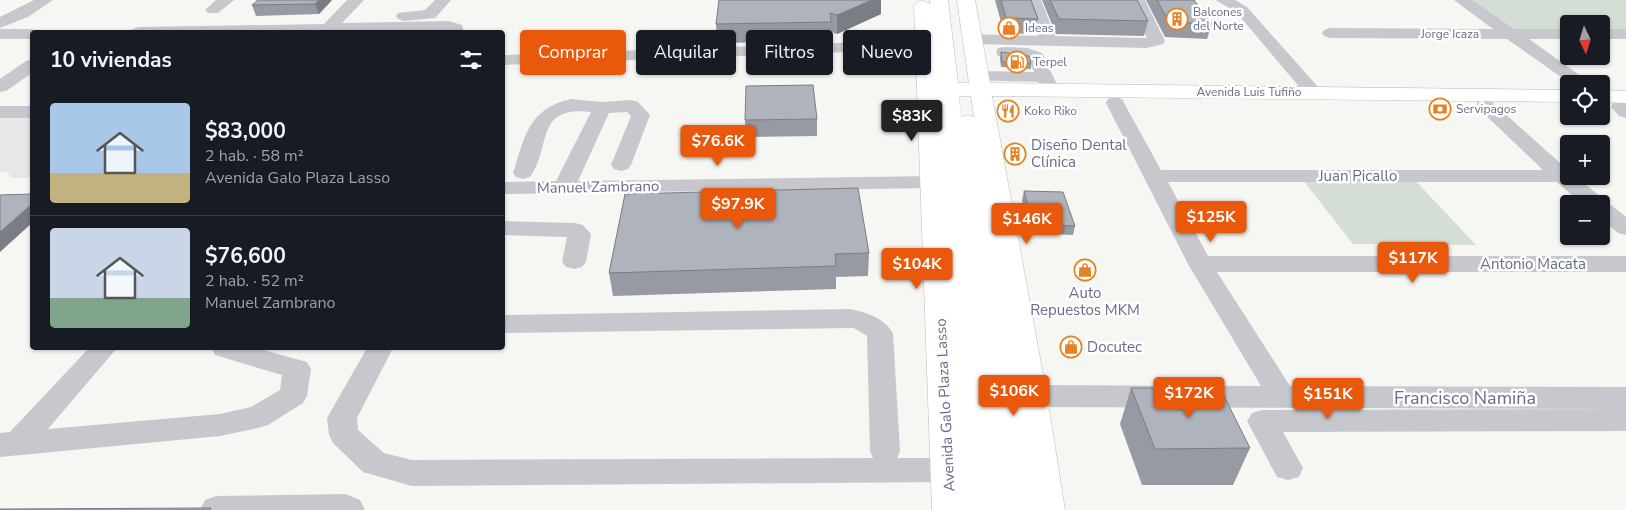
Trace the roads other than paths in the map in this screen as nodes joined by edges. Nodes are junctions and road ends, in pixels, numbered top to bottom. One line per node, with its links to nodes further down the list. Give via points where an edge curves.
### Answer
1 (45, 0): 15 (street)
2 (226, 0): 13 (street)
3 (356, 0): 16 (street)
4 (443, 0): 14 (street, via 430,15)
5 (923, 0): 19 (main road, Avenida Galo Plaza Lasso)
6 (939, 0): 37 (main road, Avenida Galo Plaza Lasso)
7 (952, 0): 37 (main road, Avenida Galo Plaza Lasso)
8 (966, 0): 28 (main road, Avenida Galo Plaza Lasso)
9 (1033, 0): 27 (street)
10 (1137, 0): 27 (street, via 1156,41)
11 (1224, 0): 36 (street, via 1242,10)
12 (1462, 0): 23 (street)
13 (213, 10)
14 (367, 17)
15 (0, 23)
16 (328, 30)
17 (351, 30): 18 (street, via 449,26)
18 (456, 30)
19 (924, 30)
20 (1330, 33): 23 (street, Jorge Icaza)
21 (0, 34): 22 (street)
22 (30, 34)
23 (1510, 34): 24 (street, Jorge Icaza); 33 (street)
24 (1560, 34)
25 (1610, 34): 26 (street)
26 (1626, 34)
27 (1048, 40): 28 (street)
28 (973, 44): 34 (street, via 1033,54); 37 (main road, Avenida Galo Plaza Lasso)
29 (843, 50): 31 (street, via 584,64)
30 (931, 55): 37 (main road, Avenida Galo Plaza Lasso)
31 (505, 60)
32 (30, 66): 35 (street)
33 (1570, 75)
34 (1048, 84): 36 (main road, Avenida Luis Tufiño); 37 (main road, Avenida Luis Tufiño)
35 (0, 87)
36 (1313, 92): 39 (main road, Avenida Luis Tufiño)
37 (959, 93): 40 (main road, Avenida Luis Tufiño); 51 (main road, Avenida Galo Plaza Lasso); 66 (main road, Avenida Galo Plaza Lasso); 66 (main road, Avenida Galo Plaza Lasso)
38 (1560, 97): 39 (main road, Avenida Luis Tufiño)
39 (1512, 101): 41 (main road, Avenida Luis Tufiño); 42 (main road, Avenida Luis Tufiño)
40 (1115, 103): 41 (main road, Avenida Luis Tufiño); 49 (street)
41 (1485, 106): 48 (street)
42 (1560, 106)
43 (602, 108): 46 (street, via 631,106 641,115); 47 (street, via 570,105 553,109 542,122); 53 (street)
44 (0, 112): 45 (street)
45 (30, 112)
46 (621, 165)
47 (523, 173)
48 (1560, 174)
49 (1153, 176): 50 (street, Juan Picallo); 60 (street)
50 (1560, 176)
51 (933, 182): 53 (street, Manuel Zambrano); 66 (main road, Avenida Galo Plaza Lasso)
52 (1573, 185): 55 (street)
53 (564, 187): 54 (street, Manuel Zambrano)
54 (505, 188)
55 (1585, 195)
56 (1610, 215): 58 (street)
57 (505, 228): 59 (street, via 575,230 579,234)
58 (1626, 228)
59 (574, 262)
60 (1200, 264): 61 (street, Antonio Macata); 67 (street)
61 (1626, 264)
62 (505, 324): 71 (street, via 850,318 866,322 880,333)
63 (102, 350): 70 (street)
64 (232, 350): 70 (street, via 297,369 293,396 258,417 220,425)
65 (379, 350): 73 (street, via 342,418 344,435 374,463 412,473)
66 (987, 395): 67 (street, Francisco Namiña); 73 (main road, Avenida Galo Plaza Lasso); 77 (main road, Avenida Galo Plaza Lasso); 78 (main road, Avenida Galo Plaza Lasso); 79 (main road, Avenida Galo Plaza Lasso)
67 (1283, 398): 68 (street, Francisco Namiña)
68 (1626, 398)
69 (1626, 420): 72 (street, via 1262,421)
70 (9, 443)
71 (885, 451)
72 (1288, 468)
73 (948, 470): 76 (main road, Avenida Galo Plaza Lasso)
74 (216, 510): 75 (street)
75 (349, 510)
76 (951, 510)
77 (985, 510)
78 (1015, 510)
79 (1046, 510)

